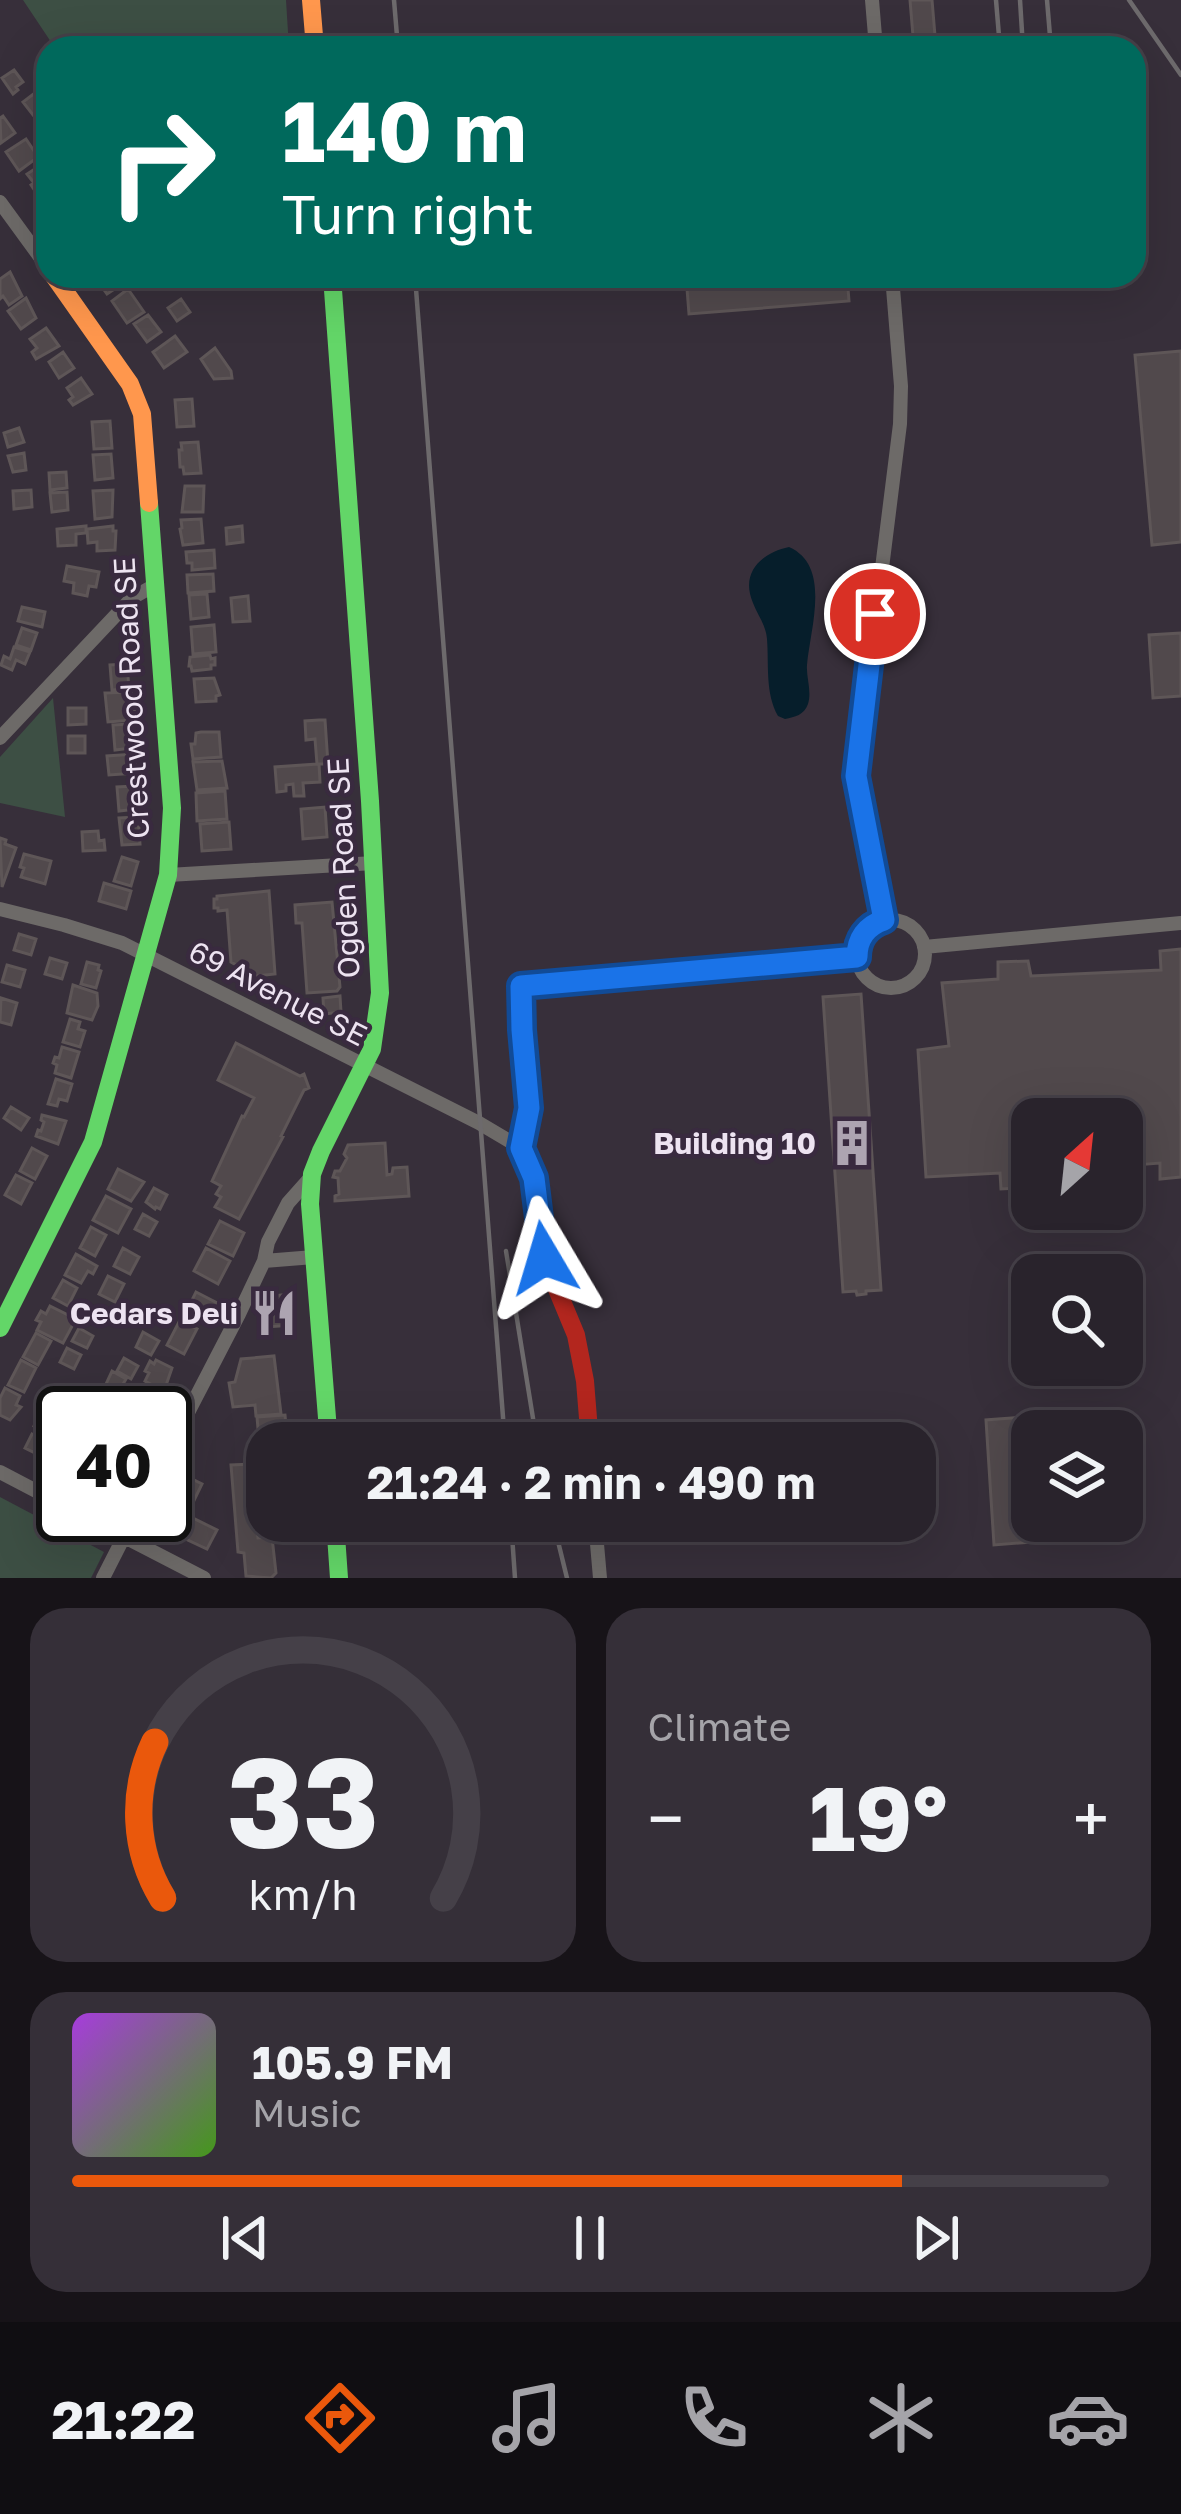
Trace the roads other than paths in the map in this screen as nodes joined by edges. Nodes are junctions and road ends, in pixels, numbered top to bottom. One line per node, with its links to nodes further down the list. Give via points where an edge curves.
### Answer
1 (311, 0): 3 (street)
2 (872, 0): 4 (street)
3 (314, 36)
4 (875, 36)
5 (0, 202): 6 (street)
6 (36, 252)
7 (62, 288): 10 (street, Crestwood Road SE, via 137,396)
8 (333, 288): 12 (street, Ogden Road SE)
9 (893, 288): 15 (street, via 900,424 856,776)
10 (155, 585): 11 (street, via 133,598); 13 (street, Crestwood Road SE, via 172,808)
11 (0, 738)
12 (374, 863): 13 (street); 20 (street, Ogden Road SE, via 380,993)
13 (168, 875): 18 (street, Crestwood Road SE)
14 (0, 909): 18 (street, 69 Avenue SE)
15 (884, 920): 17 (street, via 907,924); 19 (street, via 866,930)
16 (1181, 923): 17 (street)
17 (924, 947): 19 (street, via 920,971 894,988 872,982)
18 (144, 955): 20 (street, 69 Avenue SE); 25 (street, Crestwood Road SE, via 90,1150)
19 (857, 957): 21 (street, via 521,986 529,1108)
20 (364, 1067): 21 (street, 69 Avenue SE); 22 (street, Ogden Road SE)
21 (521, 1148): 28 (street, via 534,1178 544,1258 576,1335)
22 (313, 1174): 23 (street, Ogden Road SE); 24 (street, via 288,1203)
23 (314, 1257): 24 (street); 27 (street, Ogden Road SE)
24 (264, 1261): 26 (street)
25 (0, 1328)
26 (192, 1403)
27 (326, 1422)
28 (588, 1422)
29 (0, 1472): 30 (street)
30 (36, 1491)
31 (121, 1542): 36 (street)
32 (134, 1542): 37 (street)
33 (335, 1542): 35 (street)
34 (596, 1542): 38 (street)
35 (336, 1575)
36 (103, 1578)
37 (204, 1578)
38 (599, 1578)

